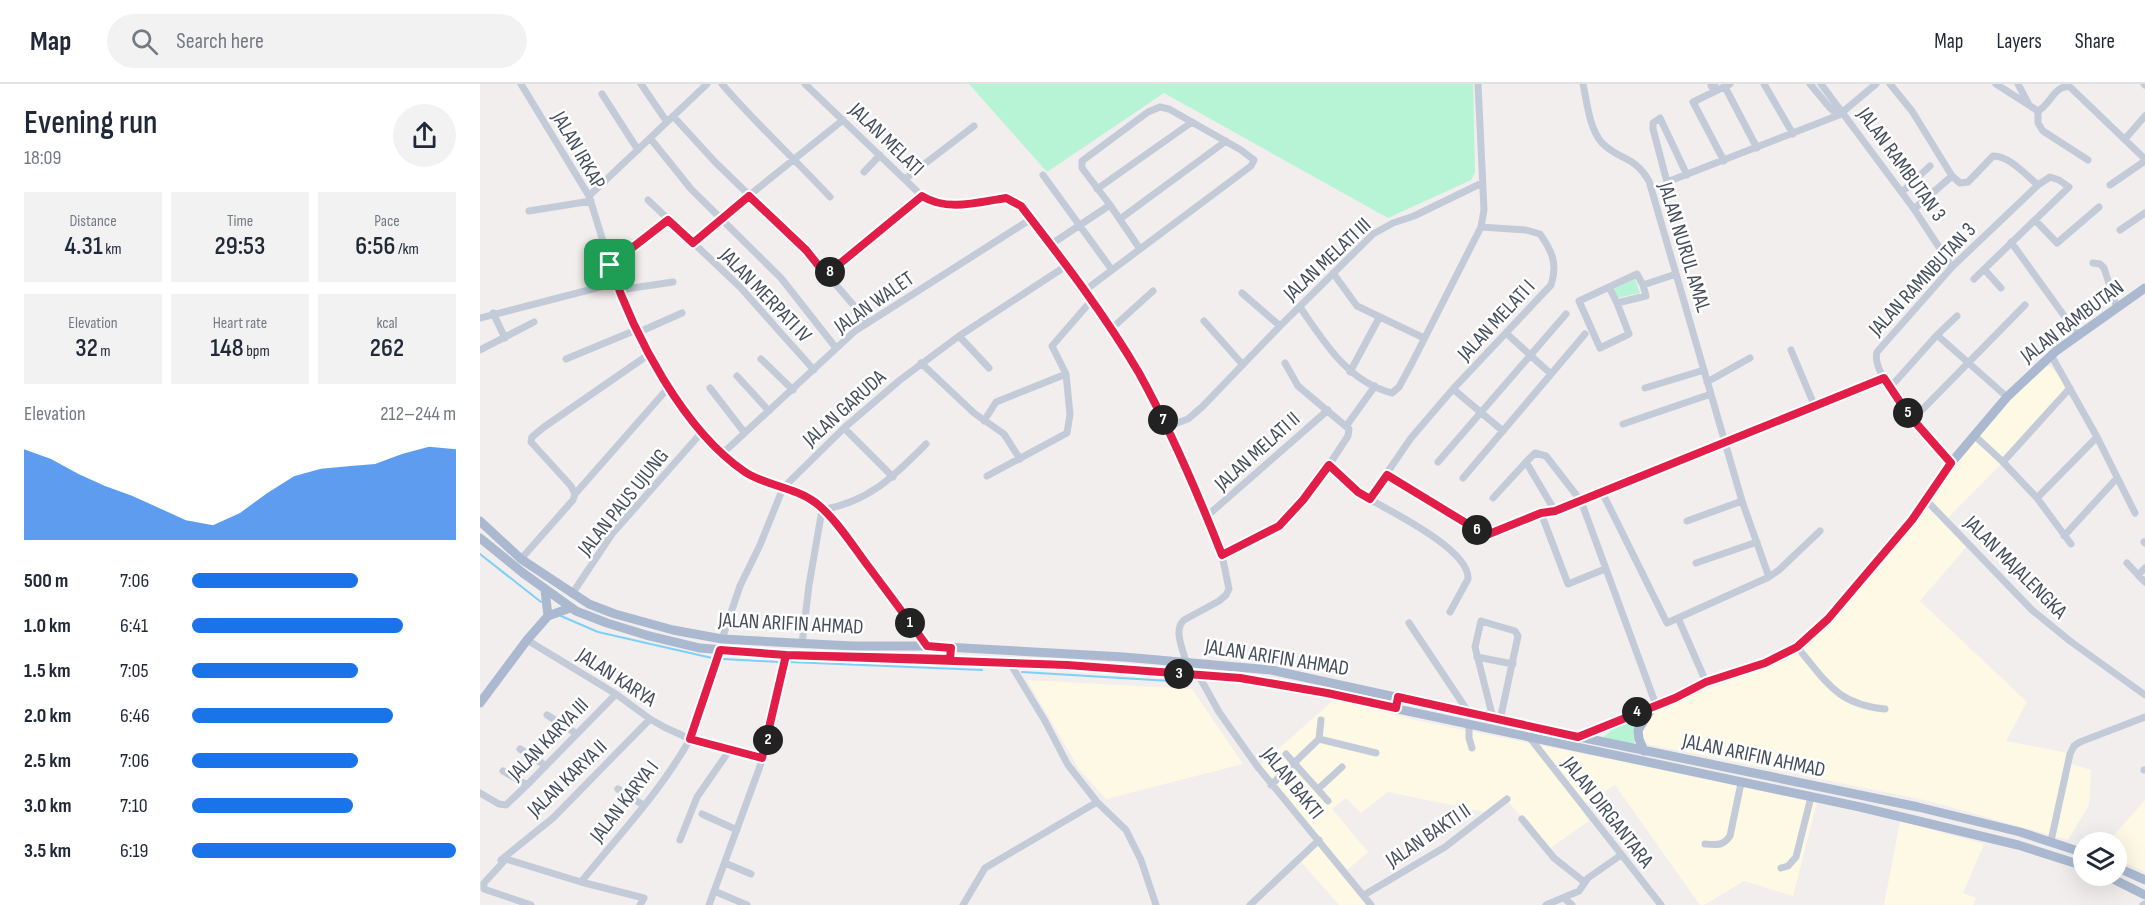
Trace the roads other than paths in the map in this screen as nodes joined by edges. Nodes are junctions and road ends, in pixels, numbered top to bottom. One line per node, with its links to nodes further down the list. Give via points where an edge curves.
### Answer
1 (521, 84): 51 (street, JALAN IRKAP)
2 (641, 84): 23 (street)
3 (707, 84): 20 (street)
4 (722, 84): 33 (street, via 750,118)
5 (805, 84): 22 (street, JALAN MELATI)
6 (1478, 84): 43 (street)
7 (1583, 84): 77 (street, JALAN NURUL AMAL, via 1600,140 1639,166 1649,182)
8 (1764, 84): 26 (street)
9 (1810, 84): 19 (street, via 1830,108)
10 (1821, 84): 19 (street, JALAN RAMBUTAN 3)
11 (1876, 84): 19 (street)
12 (1890, 84): 41 (street, via 1912,111)
13 (1996, 84): 17 (street)
14 (2018, 84): 17 (street)
15 (1727, 85): 30 (street); 34 (street, via 1693,102)
16 (602, 94): 31 (street)
17 (2029, 105): 18 (street)
18 (2038, 111): 28 (street, via 2065,85); 35 (street, via 2043,131)
19 (1841, 113): 26 (street); 47 (street, JALAN RAMBUTAN 3)
20 (673, 116): 23 (street); 48 (street)
21 (2145, 116): 28 (street)
22 (843, 120): 32 (street, JALAN MELATI); 33 (street)
23 (667, 122): 27 (street)
24 (1192, 122): 29 (street); 46 (street); 46 (street, via 1165,108 1148,112 1082,161 1082,168)
25 (974, 126): 42 (street)
26 (1793, 134): 30 (street)
27 (650, 138): 31 (street); 58 (street, via 677,174)
28 (2125, 139): 36 (street)
29 (1226, 141): 60 (street); 69 (street, via 1251,156 1251,166)
30 (1757, 148): 34 (street)
31 (638, 150): 51 (street)
32 (880, 155): 38 (street); 42 (street, JALAN MELATI)
33 (794, 158): 48 (street); 50 (street)
34 (1724, 160): 40 (street)
35 (2088, 160)
36 (2145, 160): 45 (street)
37 (1930, 166): 47 (street)
38 (864, 172)
39 (1043, 175): 63 (street)
40 (1687, 175): 40 (street, via 1668,182 1653,129 1653,123 1660,118)
41 (1952, 176): 44 (street, via 1960,183 1968,182 1996,156); 55 (street)
42 (905, 179): 49 (street, JALAN MELATI)
43 (1482, 183): 64 (street); 76 (street, JALAN MELATI III, via 1382,228)
44 (2038, 185): 62 (street, via 2050,177 2069,187); 73 (street, JALAN RAMNBUTAN 3)
45 (2110, 185)
46 (1097, 189): 53 (street)
47 (1902, 192): 55 (street, JALAN RAMBUTAN 3)
48 (749, 196): 58 (street); 78 (street)
49 (922, 196): 59 (street, JALAN MELATI, via 948,205 1006,198 1017,202); 78 (street)
50 (830, 197)
51 (590, 198): 56 (street); 71 (street, JALAN IRKAP)
52 (648, 200): 61 (street, JALAN MERPATI IV)
53 (1110, 205): 60 (street); 63 (street)
54 (2099, 207): 62 (street, via 2057,243)
55 (1914, 209): 73 (street, JALAN RAMBUTAN 3)
56 (529, 211)
57 (2145, 213): 65 (street)
58 (721, 218): 67 (street); 114 (street, via 781,278)
59 (1031, 219): 68 (street, JALAN MELATI); 103 (street, JALAN WALET)
60 (1120, 219): 69 (street)
61 (668, 220): 67 (street, JALAN MERPATI IV); 71 (street)
62 (2035, 220): 66 (street)
63 (1078, 226): 68 (street); 75 (street)
64 (1481, 227): 107 (street, JALAN MELATI I, via 1540,234 1554,257 1551,285); 113 (street, JALAN MELATI I)
65 (2120, 230)
66 (2011, 242): 74 (street); 110 (street)
67 (693, 243): 128 (street, JALAN MERPATI IV)
68 (1050, 245): 72 (street, JALAN MELATI)
69 (1140, 249): 75 (street)
70 (2093, 263): 94 (street, via 2104,268)
71 (610, 265): 80 (street, JALAN IRKAP)
72 (1066, 266): 87 (street, JALAN MELATI); 111 (street, JALAN GARUDA)
73 (1952, 267): 134 (street, JALAN RAMNBUTAN 3, via 1879,349 1876,360)
74 (1984, 269): 79 (street); 84 (street)
75 (1112, 270): 87 (street)
76 (1333, 273): 93 (street, JALAN MELATI III); 100 (street, via 1353,303)
77 (1676, 274): 82 (street); 129 (street, JALAN NURUL AMAL)
78 (826, 275): 103 (street)
79 (1974, 279)
80 (616, 282): 86 (street, JALAN IRKAP); 95 (street)
81 (673, 282): 86 (street)
82 (1643, 285): 83 (street, via 1638,274); 91 (street, via 1646,296)
83 (1609, 287): 91 (street); 91 (street, via 1579,302 1600,348 1629,334)
84 (2001, 288)
85 (2145, 288): 94 (main road, JALAN RAMBUTAN)
86 (619, 290): 106 (street, JALAN IRKAP)
87 (1084, 291): 90 (street, JALAN MELATI)
88 (1153, 291): 105 (street)
89 (1242, 293): 104 (street)
90 (1091, 301): 105 (street, JALAN MELATI); 131 (street, via 1053,344)
91 (1617, 303)
92 (2025, 305): 123 (street)
93 (1300, 307): 104 (street, JALAN MELATI III); 130 (street, via 1330,351)
94 (2117, 308): 110 (main road, JALAN RAMBUTAN)
95 (493, 313): 99 (street); 112 (street)
96 (682, 313): 106 (street)
97 (1566, 314): 119 (street)
98 (1957, 316): 109 (street)
99 (480, 318)
100 (1379, 318): 113 (street); 130 (street)
101 (1203, 321): 126 (street)
102 (534, 322): 112 (street)
103 (868, 322): 114 (street, JALAN WALET)
104 (1280, 326): 126 (street, JALAN MELATI III)
105 (1110, 330): 154 (street, JALAN MELATI, via 1139,374)
106 (636, 332): 117 (street, JALAN IRKAP); 121 (street)
107 (1506, 333): 119 (street); 142 (street, JALAN MELATI I)
108 (1585, 334): 132 (street)
109 (1937, 335): 123 (street); 136 (street)
110 (2078, 335): 118 (main road, JALAN RAMBUTAN)
111 (959, 336): 124 (street, JALAN GARUDA); 127 (street)
112 (506, 338): 116 (street)
113 (1424, 338): 137 (street, JALAN MELATI I, via 1396,391 1390,393)
114 (836, 348): 128 (street, JALAN WALET)
115 (1791, 350): 146 (street)
116 (480, 351)
117 (648, 355): 138 (street, JALAN IRKAP); 177 (street, via 531,437)
118 (2051, 355): 141 (street); 145 (main road, JALAN RAMBUTAN)
119 (1528, 356): 132 (street); 149 (street)
120 (1750, 358): 135 (street)
121 (566, 359)
122 (761, 359): 143 (street)
123 (1968, 362): 145 (street); 150 (street)
124 (921, 363): 151 (street); 155 (street, JALAN GARUDA)
125 (1285, 363): 147 (street, via 1298,386)
126 (1243, 365): 154 (street, JALAN MELATI III, via 1193,415)
127 (989, 368)
128 (814, 370): 143 (street, JALAN WALET)
129 (1704, 370): 135 (street, JALAN NURUL AMAL); 140 (street)
130 (1350, 372): 137 (street)
131 (1066, 374): 151 (street, via 996,402); 164 (street, via 1068,431)
132 (1551, 374): 156 (street)
133 (737, 376): 148 (street)
134 (1884, 378): 146 (street); 168 (street, JALAN RAMNBUTAN 3, via 1908,414)
135 (1707, 382): 144 (street, JALAN NURUL AMAL)
136 (1895, 382)
137 (1375, 386): 153 (street)
138 (669, 387): 157 (street, JALAN IRKAP); 177 (street)
139 (710, 388): 158 (street)
140 (1645, 388)
141 (2070, 388): 160 (street); 167 (street)
142 (1453, 389): 149 (street); 170 (street, JALAN MELATI I, via 1411,438)
143 (793, 390): 148 (street, JALAN WALET)
144 (1711, 394): 152 (street); 161 (street, JALAN NURUL AMAL)
145 (2007, 397): 159 (main road, JALAN RAMBUTAN)
146 (1815, 407): 161 (street)
147 (1328, 410): 153 (street); 188 (street, JALAN MELATI II)
148 (770, 411): 158 (street, JALAN WALET)
149 (1480, 413): 156 (street); 165 (street)
150 (1917, 415)
151 (984, 421): 164 (street, via 1007,437)
152 (1623, 424)
153 (1347, 425): 169 (street, via 1349,434)
154 (1166, 427): 188 (street, JALAN MELATI)
155 (844, 428): 172 (street); 175 (street, JALAN GARUDA)
156 (1503, 431): 173 (street)
157 (702, 432): 163 (street, JALAN IRKAP); 206 (street, JALAN PAUS UJUNG, via 612,534)
158 (744, 432): 163 (street, JALAN WALET)
159 (1975, 436): 167 (street); 168 (main road, JALAN RAMBUTAN)
160 (2097, 437): 174 (street); 179 (street)
161 (1725, 441): 176 (street); 183 (street, JALAN NURUL AMAL)
162 (926, 444): 172 (street)
163 (723, 453): 175 (street, JALAN IRKAP, via 746,473)
164 (1020, 459): 171 (street)
165 (1438, 462)
166 (1526, 462): 178 (street); 182 (street, via 1534,453 1543,454); 185 (street)
167 (2003, 462): 179 (street)
168 (1951, 463): 181 (main road, JALAN RAMBUTAN)
169 (1329, 465): 180 (street); 196 (street, via 1279,526)
170 (1387, 475): 180 (street, JALAN MELATI I); 186 (street, via 1484,534)
171 (987, 476)
172 (893, 477): 184 (street, via 860,499)
173 (1463, 478)
174 (2117, 478): 187 (street); 192 (street)
175 (783, 488): 184 (street, JALAN IRKAP, via 813,501); 212 (street, JALAN GARUDA, via 740,586)
176 (1602, 492): 182 (street); 210 (street, via 1667,623)
177 (575, 494): 197 (street)
178 (1493, 498)
179 (2037, 498): 192 (street)
180 (1370, 499): 208 (street, via 1440,541 1461,562 1468,579)
181 (1926, 500): 216 (main road, JALAN RAMBUTAN, via 1828,619); 228 (street, JALAN MAJALENGKA, via 2032,610)
182 (1581, 501): 185 (street); 201 (street)
183 (1742, 501): 189 (street); 194 (street, JALAN NURUL AMAL)
184 (822, 510): 214 (street); 215 (street, JALAN IRKAP, via 852,543)
185 (1555, 511): 186 (street)
186 (1541, 513): 201 (street, via 1568,584)
187 (2135, 513)
188 (1207, 516): 196 (street, JALAN MELATI)
189 (1687, 520)
190 (480, 521): 197 (main road, JALAN ARIFIN AHMAD)
191 (1820, 531): 203 (street)
192 (2064, 536): 195 (street)
193 (480, 538): 205 (main road, JALAN ARIFIN AHMAD)
194 (1757, 542): 198 (street); 203 (street, JALAN NURUL AMAL)
195 (2071, 544)
196 (1222, 555): 222 (street, JALAN MELATI, via 1229,585 1226,595 1179,625)
197 (521, 558): 206 (main road, JALAN ARIFIN AHMAD)
198 (1696, 562)
199 (2127, 562): 202 (street)
200 (2145, 568): 202 (street)
201 (1605, 569): 232 (street)
202 (2138, 575): 204 (street)
203 (1769, 577): 210 (street)
204 (2145, 582)
205 (545, 590): 207 (main road, JALAN ARIFIN AHMAD); 209 (main road)
206 (572, 594): 212 (main road, JALAN ARIFIN AHMAD, via 615,614)
207 (570, 608): 209 (main road); 218 (main road, JALAN ARIFIN AHMAD, via 646,635)
208 (1450, 612)
209 (548, 616): 213 (main road)
210 (1678, 618): 226 (street)
211 (1409, 623): 235 (street)
212 (722, 639): 214 (main road, JALAN ARIFIN AHMAD)
213 (527, 640): 229 (street, JALAN KARYA); 231 (main road)
214 (801, 644): 215 (main road, JALAN ARIFIN AHMAD)
215 (927, 646): 217 (main road, JALAN ARIFIN AHMAD)
216 (1797, 647): 226 (main road, JALAN RAMBUTAN, via 1765,663); 234 (street, via 1833,690 1865,707)
217 (951, 648): 221 (main road); 222 (main road, JALAN ARIFIN AHMAD)
218 (720, 650): 219 (main road, JALAN ARIFIN AHMAD); 245 (street)
219 (786, 655): 221 (main road, JALAN ARIFIN AHMAD); 253 (street)
220 (1477, 657): 224 (street); 224 (street, via 1475,647 1481,621 1515,631 1518,636); 239 (street)
221 (950, 659): 223 (main road, JALAN ARIFIN AHMAD)
222 (1186, 662): 230 (main road, JALAN ARIFIN AHMAD, via 1271,670)
223 (1010, 663): 225 (main road, JALAN ARIFIN AHMAD); 268 (street, via 1068,765)
224 (1513, 664): 239 (street)
225 (1199, 676): 233 (main road, JALAN ARIFIN AHMAD, via 1270,682); 259 (street, JALAN BAKTI, via 1219,712)
226 (1706, 682): 232 (main road, JALAN RAMBUTAN)
227 (2145, 684): 228 (street)
228 (2142, 693)
229 (615, 694): 238 (street, JALAN KARYA); 242 (street, JALAN KARYA III)
230 (1398, 697): 233 (main road); 235 (main road, JALAN ARIFIN AHMAD)
231 (480, 703)
232 (1655, 705): 243 (main road, JALAN RAMBUTAN); 250 (main road, via 1638,730)
233 (1396, 708): 241 (main road, JALAN ARIFIN AHMAD)
234 (1885, 709)
235 (1469, 712): 239 (main road, JALAN ARIFIN AHMAD)
236 (547, 715): 242 (street)
237 (2145, 717): 276 (street, via 2074,746)
238 (650, 719): 245 (street, JALAN KARYA); 285 (street, JALAN KARYA II, via 553,818)
239 (1497, 719): 243 (main road, JALAN ARIFIN AHMAD)
240 (1321, 720): 246 (street)
241 (1469, 724): 244 (main road, JALAN ARIFIN AHMAD); 247 (street)
242 (576, 734): 255 (street, JALAN KARYA III)
243 (1578, 737): 250 (main road, JALAN ARIFIN AHMAD)
244 (1530, 738): 258 (main road, JALAN ARIFIN AHMAD); 279 (street, JALAN DIRGANTARA)
245 (690, 739): 249 (street, JALAN KARYA); 269 (street, JALAN KARYA I)
246 (1319, 739): 251 (street); 254 (street)
247 (1472, 747)
248 (520, 749): 255 (street)
249 (729, 751): 253 (street, JALAN KARYA); 274 (street, via 697,797)
250 (1644, 751): 264 (main road, JALAN ARIFIN AHMAD)
251 (1376, 753)
252 (1286, 754): 254 (street)
253 (762, 758): 273 (street)
254 (1295, 764): 259 (street); 262 (street)
255 (546, 766): 260 (street, JALAN KARYA III)
256 (1342, 766): 262 (street)
257 (503, 771): 260 (street)
258 (1741, 783): 265 (main road, JALAN ARIFIN AHMAD); 277 (street, via 1728,839 1719,845)
259 (1272, 784): 275 (street, JALAN BAKTI)
260 (527, 785): 263 (street, JALAN KARYA III, via 502,805)
261 (618, 789): 269 (street)
262 (1318, 789): 267 (street)
263 (480, 793)
264 (1862, 795): 270 (main road); 276 (main road, JALAN ARIFIN AHMAD)
265 (1811, 797): 270 (main road, JALAN ARIFIN AHMAD); 282 (street, via 1796,857)
266 (1507, 798): 293 (street, JALAN BAKTI II)
267 (1328, 801)
268 (1097, 802): 298 (street, via 990,864); 299 (street, via 1126,830)
269 (643, 805): 288 (street, JALAN KARYA I)
270 (1860, 807): 280 (main road, JALAN ARIFIN AHMAD, via 2018,845)
271 (702, 814): 273 (street)
272 (1522, 819): 286 (street, via 1554,858)
273 (737, 830): 281 (street)
274 (680, 840)
275 (1319, 840): 293 (street, JALAN BAKTI); 300 (street)
276 (2051, 841): 278 (main road, JALAN ARIFIN AHMAD)
277 (1705, 844)
278 (2073, 849)
279 (1621, 855): 286 (street); 304 (street, JALAN DIRGANTARA)
280 (2073, 862)
281 (725, 863): 284 (street); 290 (street)
282 (1781, 868)
283 (2127, 872): 287 (main road)
284 (751, 874)
285 (481, 880)
286 (1586, 880): 292 (street, via 1579,891)
287 (2145, 880)
288 (581, 882): 294 (street, via 506,859 484,883 484,889); 295 (street, via 644,898)
289 (2127, 886): 291 (main road)
290 (714, 891): 296 (street); 297 (street)
291 (2145, 895)
292 (1564, 899): 302 (street); 303 (street)
293 (1368, 900): 301 (street, JALAN BAKTI II)
294 (531, 905)
295 (640, 905)
296 (709, 905)
297 (747, 905)
298 (963, 905)
299 (1156, 905)
300 (1250, 905)
301 (1361, 905)
302 (1546, 905)
303 (1572, 905)
304 (1660, 905)

